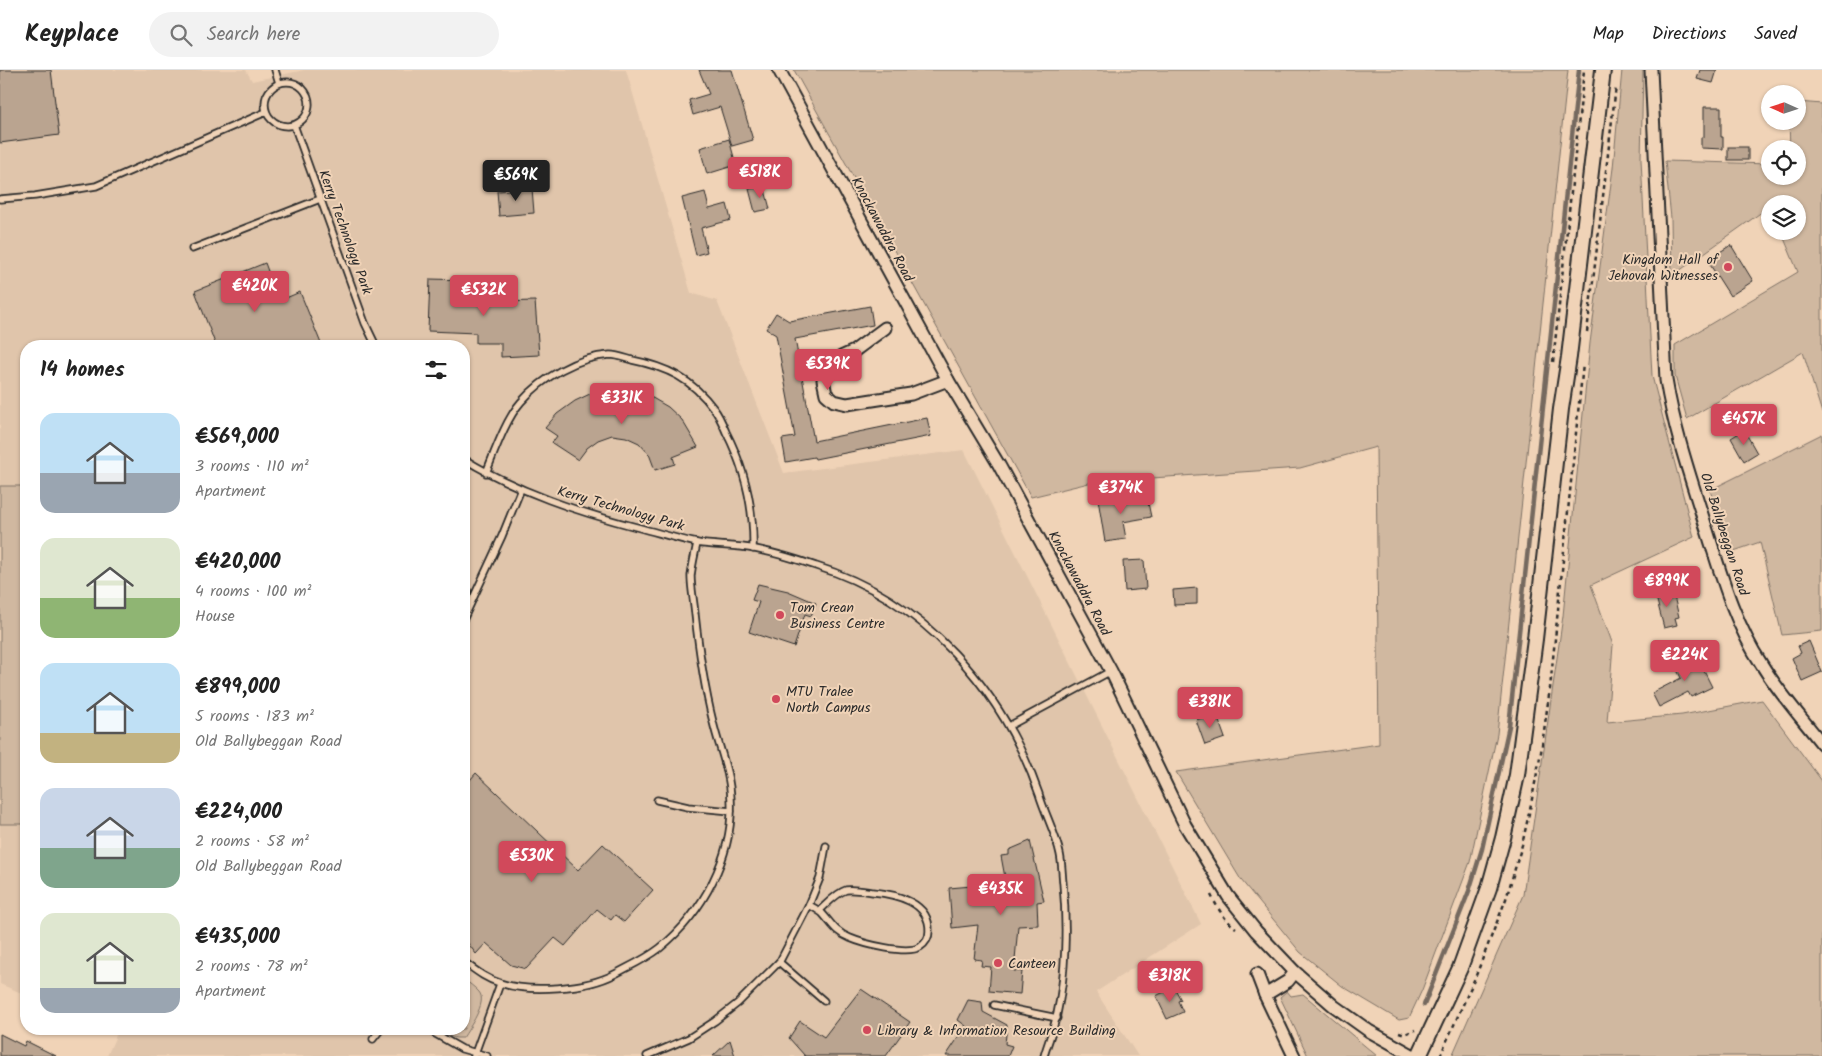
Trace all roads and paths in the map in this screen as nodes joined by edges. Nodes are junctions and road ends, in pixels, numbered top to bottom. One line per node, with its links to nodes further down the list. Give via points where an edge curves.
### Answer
1 (275, 70): 6 (lane)
2 (779, 70): 15 (street, Knockawaddra Road)
3 (1584, 70): 14 (path)
4 (1603, 70): 50 (street, via 1536,639 1516,775 1489,888 1460,968)
5 (1651, 70): 24 (street, Old Ballybeggan Road, via 1666,380 1670,405 1712,545 1747,639 1776,686)
6 (279, 83): 7 (lane, via 268,92 264,105); 8 (lane, via 299,86 308,96 305,117)
7 (266, 112): 8 (lane, via 274,123); 9 (lane, via 96,186)
8 (294, 125): 10 (lane, Kerry Technology Park)
9 (0, 199)
10 (320, 199): 11 (lane); 13 (lane, Kerry Technology Park)
11 (192, 249)
12 (885, 328): 15 (street, via 854,351 828,362 823,380 826,394 834,401 847,404 911,394)
13 (373, 340)
14 (1552, 369)
15 (948, 380): 22 (street, Knockawaddra Road, via 1000,465)
16 (470, 463): 17 (lane, Kerry Technology Park)
17 (486, 473): 18 (lane, Kerry Technology Park); 20 (lane, via 500,438 520,403 542,382 560,371 597,357 611,355 649,363 669,370 694,386 715,410 745,478 754,522)
18 (520, 489): 19 (lane, Kerry Technology Park, via 604,519); 21 (lane)
19 (696, 543): 20 (lane, Kerry Technology Park); 26 (lane, via 691,577 700,655 727,770)
20 (753, 549): 23 (lane, Kerry Technology Park, via 836,573 902,608 940,637 977,678)
21 (470, 605)
22 (1110, 671): 23 (lane); 32 (street, Knockawaddra Road, via 1185,825 1217,879 1256,931)
23 (1009, 726): 38 (lane, Kerry Technology Park, via 1032,774 1060,853 1065,937)
24 (1822, 744)
25 (657, 800): 26 (lane)
26 (730, 811): 34 (lane, via 729,831 710,889 680,929 661,947 608,978 581,984 526,988)
27 (826, 846): 28 (lane, via 820,878)
28 (809, 905): 29 (lane); 30 (lane)
29 (819, 911): 29 (lane, via 846,890 902,897 917,905 928,920 927,941 914,949 894,950 850,939 838,932)
30 (779, 962): 36 (lane); 46 (lane, via 715,1021 689,1038)
31 (470, 966): 34 (lane)
32 (1295, 972): 35 (street, via 1288,981); 49 (street, Knockawaddra Road, via 1347,1016)
33 (1257, 974): 35 (street)
34 (500, 984): 44 (lane)
35 (1264, 995): 48 (street)
36 (824, 1001)
37 (994, 1005): 38 (lane)
38 (1056, 1018): 47 (lane, Kerry Technology Park)
39 (1422, 1025): 40 (path, via 1405,1034)
40 (1394, 1031)
41 (376, 1035): 43 (lane)
42 (438, 1035): 44 (lane)
43 (373, 1039)
44 (474, 1055): 45 (lane)
45 (487, 1056)
46 (647, 1056)
47 (1044, 1056)
48 (1294, 1056)
49 (1414, 1056)
50 (1419, 1056)

